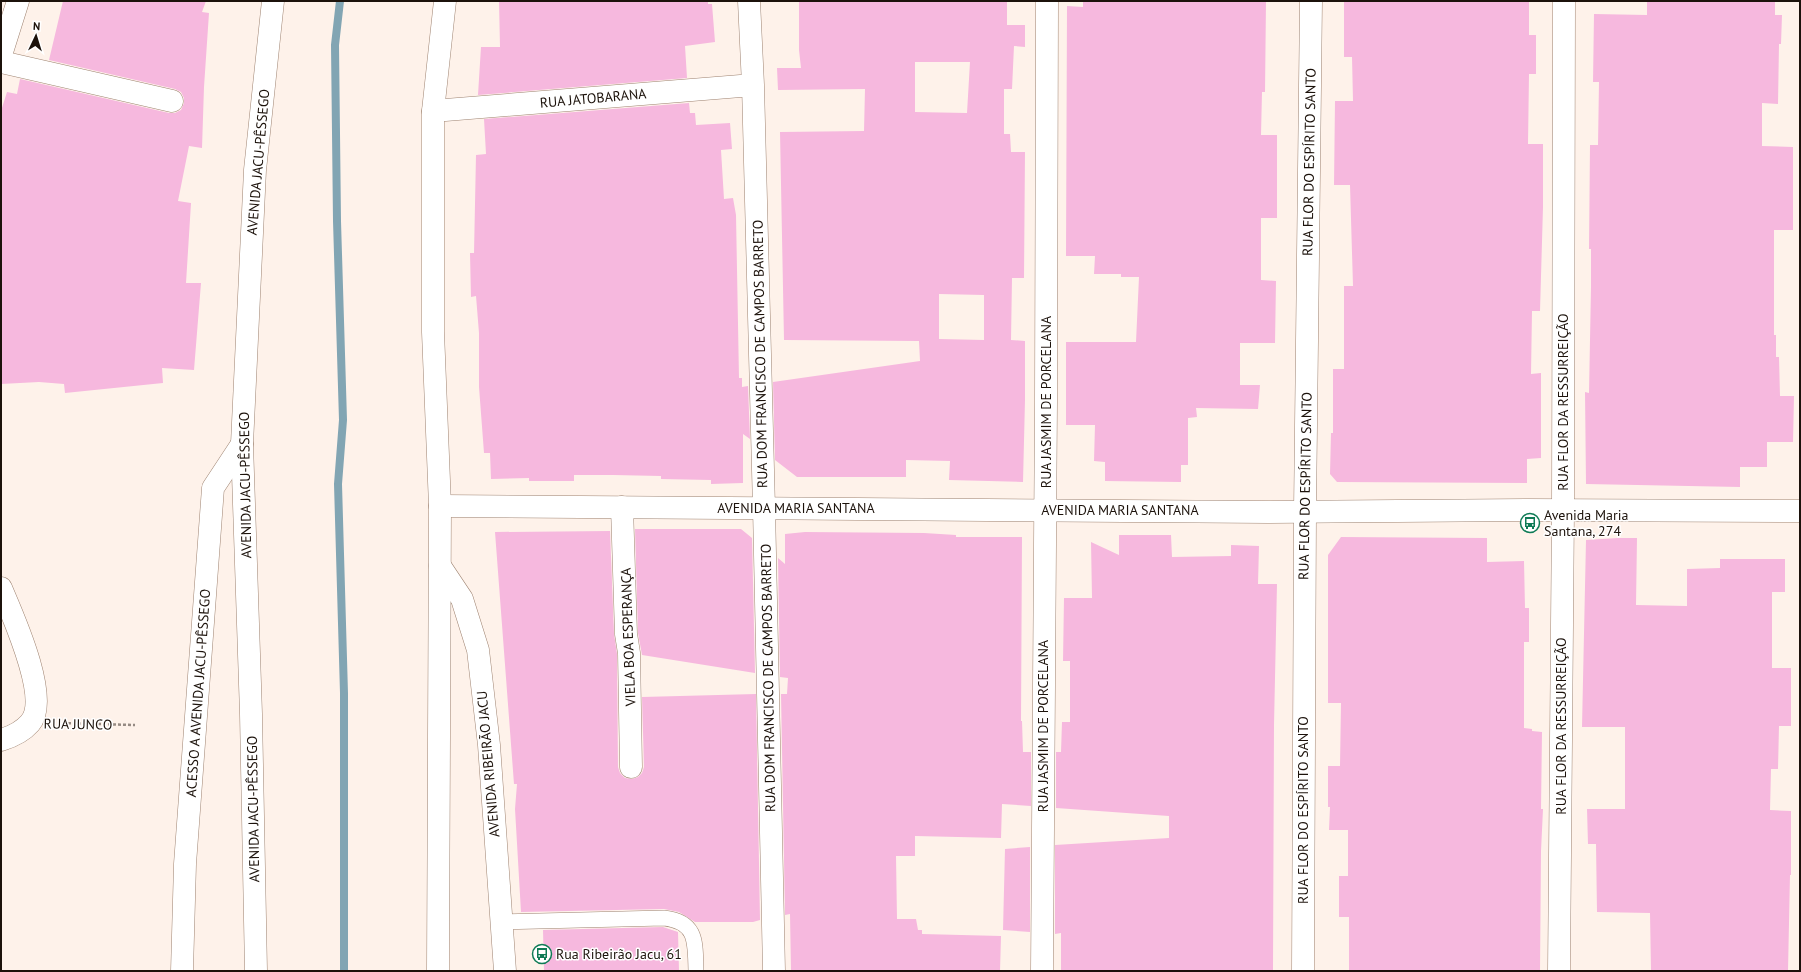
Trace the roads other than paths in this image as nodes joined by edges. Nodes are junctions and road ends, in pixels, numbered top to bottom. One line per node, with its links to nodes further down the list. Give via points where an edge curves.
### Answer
1 (18, 1): 8 (main road)
2 (273, 1): 13 (main road, AVENIDA JACU-PÊSSEGO, via 255,170)
3 (445, 1): 12 (main road)
4 (749, 1): 10 (main road, RUA DOM FRANCISCO DE CAMPOS BARRETO)
5 (1047, 1): 17 (main road, RUA JASMIM DE PORCELANA)
6 (1311, 1): 19 (main road, RUA FLOR DO ESPÍRITO SANTO)
7 (1564, 1): 18 (main road, RUA FLOR DA RESSURREIÇÃO)
8 (1, 55)
9 (1, 62): 11 (main road)
10 (753, 85): 12 (main road, RUA JATOBARANA); 16 (main road, RUA DOM FRANCISCO DE CAMPOS BARRETO)
11 (172, 101)
12 (433, 111): 14 (main road, via 433,332)
13 (242, 444): 26 (main road, ACESSO A AVENIDA JACU-PÊSSEGO, via 212,488 185,864); 27 (main road, AVENIDA JACU-PÊSSEGO, via 251,706)
14 (440, 506): 15 (main road, AVENIDA MARIA SANTANA); 21 (main road)
15 (622, 507): 16 (main road, AVENIDA MARIA SANTANA); 24 (main road, VIELA BOA ESPERANÇA, via 626,634 630,653)
16 (764, 508): 17 (main road, AVENIDA MARIA SANTANA); 31 (main road, RUA DOM FRANCISCO DE CAMPOS BARRETO)
17 (1045, 510): 19 (main road, AVENIDA MARIA SANTANA); 32 (main road, RUA JASMIM DE PORCELANA)
18 (1563, 510): 19 (main road, AVENIDA MARIA SANTANA); 20 (main road, AVENIDA MARIA SANTANA); 34 (main road, RUA FLOR DA RESSURREIÇÃO)
19 (1305, 511): 33 (main road, RUA FLOR DO ESPÍRITO SANTO)
20 (1800, 511)
21 (440, 566): 25 (main road, AVENIDA RIBEIRÃO JACU, via 462,599 478,650 489,745); 28 (main road)
22 (1, 588): 23 (main road, RUA JUNCO, via 26,649 36,705 31,722)
23 (1, 740)
24 (631, 767)
25 (501, 922): 29 (main road, AVENIDA RIBEIRÃO JACU); 30 (lane, via 674,919 690,929 694,938)
26 (182, 961)
27 (256, 971)
28 (438, 971)
29 (505, 971)
30 (696, 971)
31 (774, 971)
32 (1042, 971)
33 (1303, 971)
34 (1560, 971)

